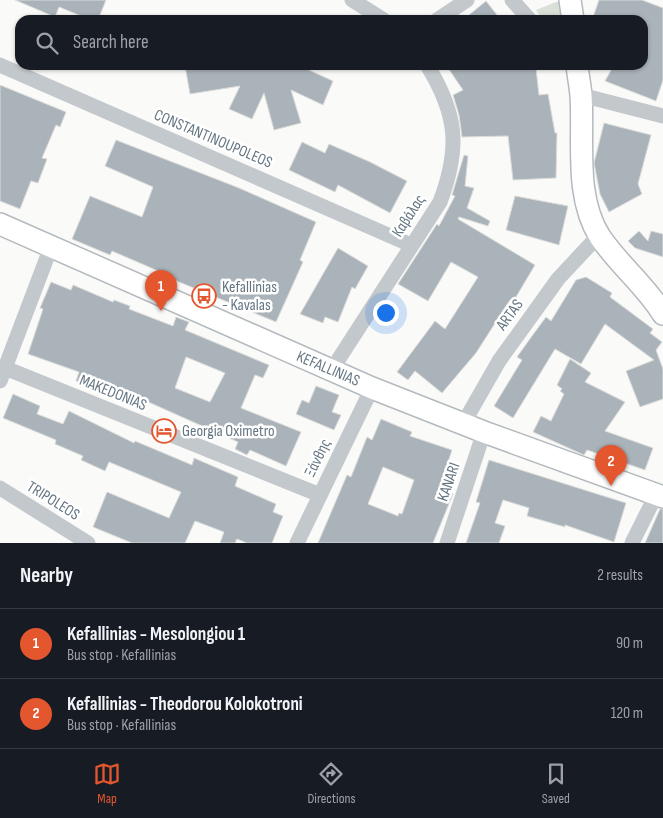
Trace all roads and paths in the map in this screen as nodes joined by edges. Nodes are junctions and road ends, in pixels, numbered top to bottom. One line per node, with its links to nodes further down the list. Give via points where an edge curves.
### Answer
1 (352, 0): 5 (street)
2 (467, 0): 6 (street)
3 (512, 0): 7 (street)
4 (570, 0): 8 (street)
5 (376, 15)
6 (445, 15)
7 (526, 15)
8 (573, 15)
9 (0, 65): 16 (street, CONSTANTINOUPOLEOS)
10 (429, 70): 16 (street, Καβάλας, via 451,117 453,159 440,202)
11 (577, 70): 12 (street)
12 (581, 95): 13 (street); 15 (street, via 582,179)
13 (663, 116)
14 (0, 224): 17 (street, KEFALLINIAS)
15 (599, 235): 18 (street, via 620,265); 22 (street, ARTAS, via 558,279 499,360)
16 (412, 245): 19 (street, Καβάλας)
17 (51, 247): 19 (street, KEFALLINIAS); 20 (street)
18 (662, 311)
19 (331, 370): 21 (street, KEFALLINIAS)
20 (2, 375): 25 (street, MAKEDONIAS)
21 (372, 388): 22 (street, KEFALLINIAS); 25 (street, Ξάνθης)
22 (463, 424): 23 (street, KEFALLINIAS)
23 (484, 432): 26 (street, KEFALLINIAS); 29 (street, KANARI)
24 (0, 488): 27 (street, TRIPOLEOS)
25 (320, 495): 28 (street, Ξάνθης)
26 (659, 496): 30 (street)
27 (88, 543)
28 (297, 543)
29 (447, 543)
30 (632, 543)

